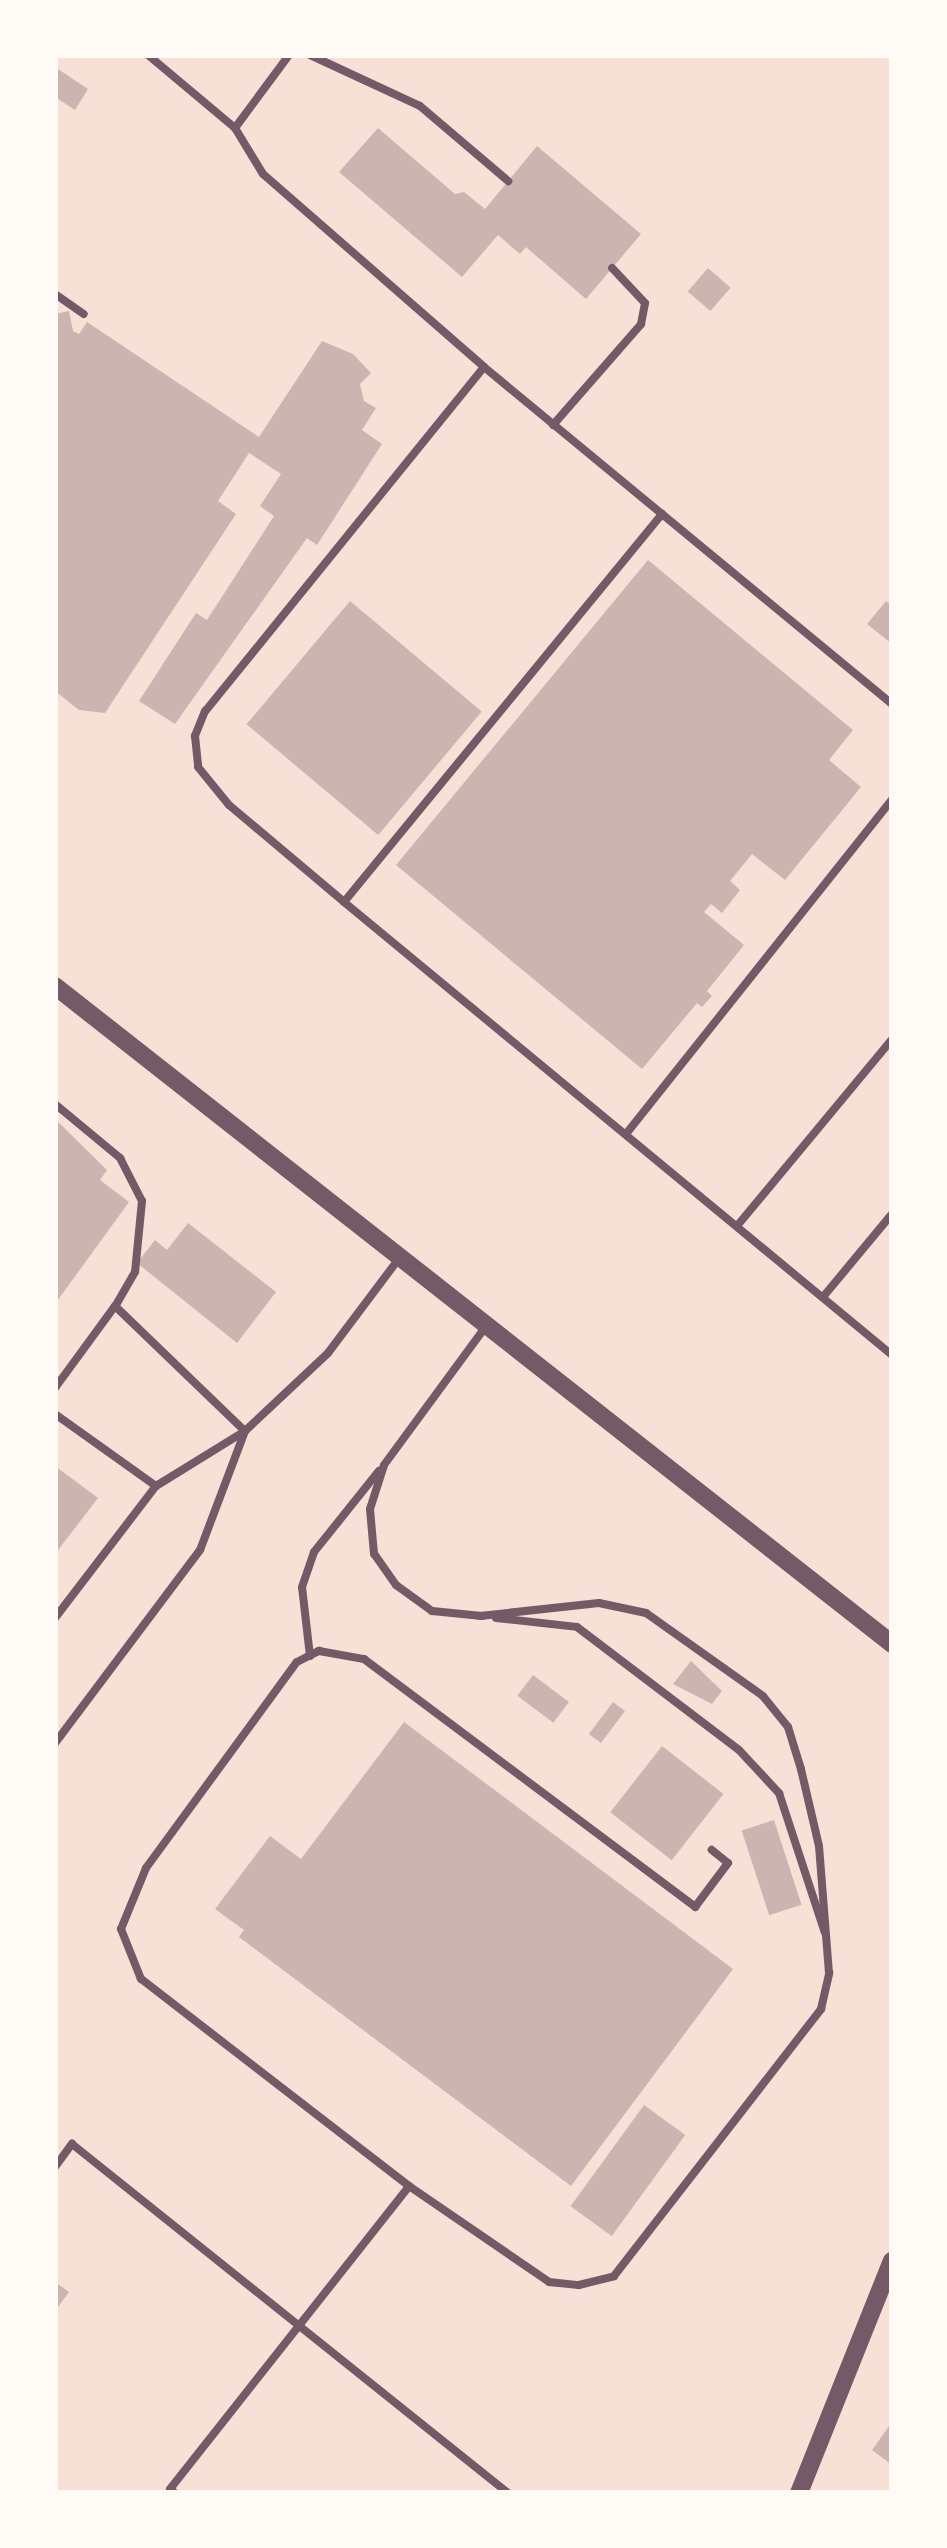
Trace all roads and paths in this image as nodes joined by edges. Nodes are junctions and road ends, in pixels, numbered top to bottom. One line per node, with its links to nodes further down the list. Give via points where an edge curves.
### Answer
1 (148, 55): 4 (lane)
2 (289, 55): 4 (lane)
3 (310, 55): 5 (lane, via 420,106)
4 (235, 128): 9 (lane, via 263,174)
5 (508, 181)
6 (612, 268): 10 (lane, via 645,303 642,324)
7 (55, 294): 8 (lane)
8 (84, 314)
9 (484, 367): 10 (lane); 14 (lane, via 205,711 195,736 198,767 212,787)
10 (553, 425): 11 (lane)
11 (662, 514): 12 (lane); 14 (lane)
12 (892, 704)
13 (892, 800): 18 (lane)
14 (344, 902): 18 (lane)
15 (55, 986): 21 (street)
16 (892, 1039): 20 (lane)
17 (55, 1104): 23 (lane, via 120,1158 142,1201 134,1272)
18 (626, 1134): 20 (lane)
19 (892, 1214): 22 (lane)
20 (737, 1226): 22 (lane)
21 (400, 1257): 24 (street); 28 (lane, via 328,1352)
22 (822, 1297): 25 (lane)
23 (115, 1306): 26 (lane); 28 (lane)
24 (488, 1324): 29 (lane); 33 (street)
25 (892, 1354)
26 (55, 1388)
27 (55, 1414): 30 (lane)
28 (245, 1431): 30 (lane); 35 (lane, via 200,1550)
29 (384, 1465): 31 (lane, via 370,1509 374,1554 396,1585 432,1611); 34 (lane, via 314,1552 302,1586)
30 (156, 1486): 32 (lane)
31 (480, 1616): 37 (lane, via 578,1627 739,1750 780,1794); 37 (lane, via 599,1602 646,1613 763,1696 788,1726 801,1769 819,1846)
32 (55, 1618)
33 (892, 1644)
34 (310, 1656): 36 (lane, via 364,1659 695,1907 728,1863); 39 (lane, via 297,1662 146,1868 122,1929 141,1979)
35 (55, 1742)
36 (712, 1850)
37 (828, 1942): 39 (lane, via 822,2009 614,2276 549,2282)
38 (55, 2167): 41 (lane, via 72,2144)
39 (409, 2186): 41 (lane)
40 (892, 2261): 44 (street)
41 (298, 2322): 42 (lane); 43 (lane)
42 (171, 2492)
43 (508, 2493)
44 (800, 2493)

